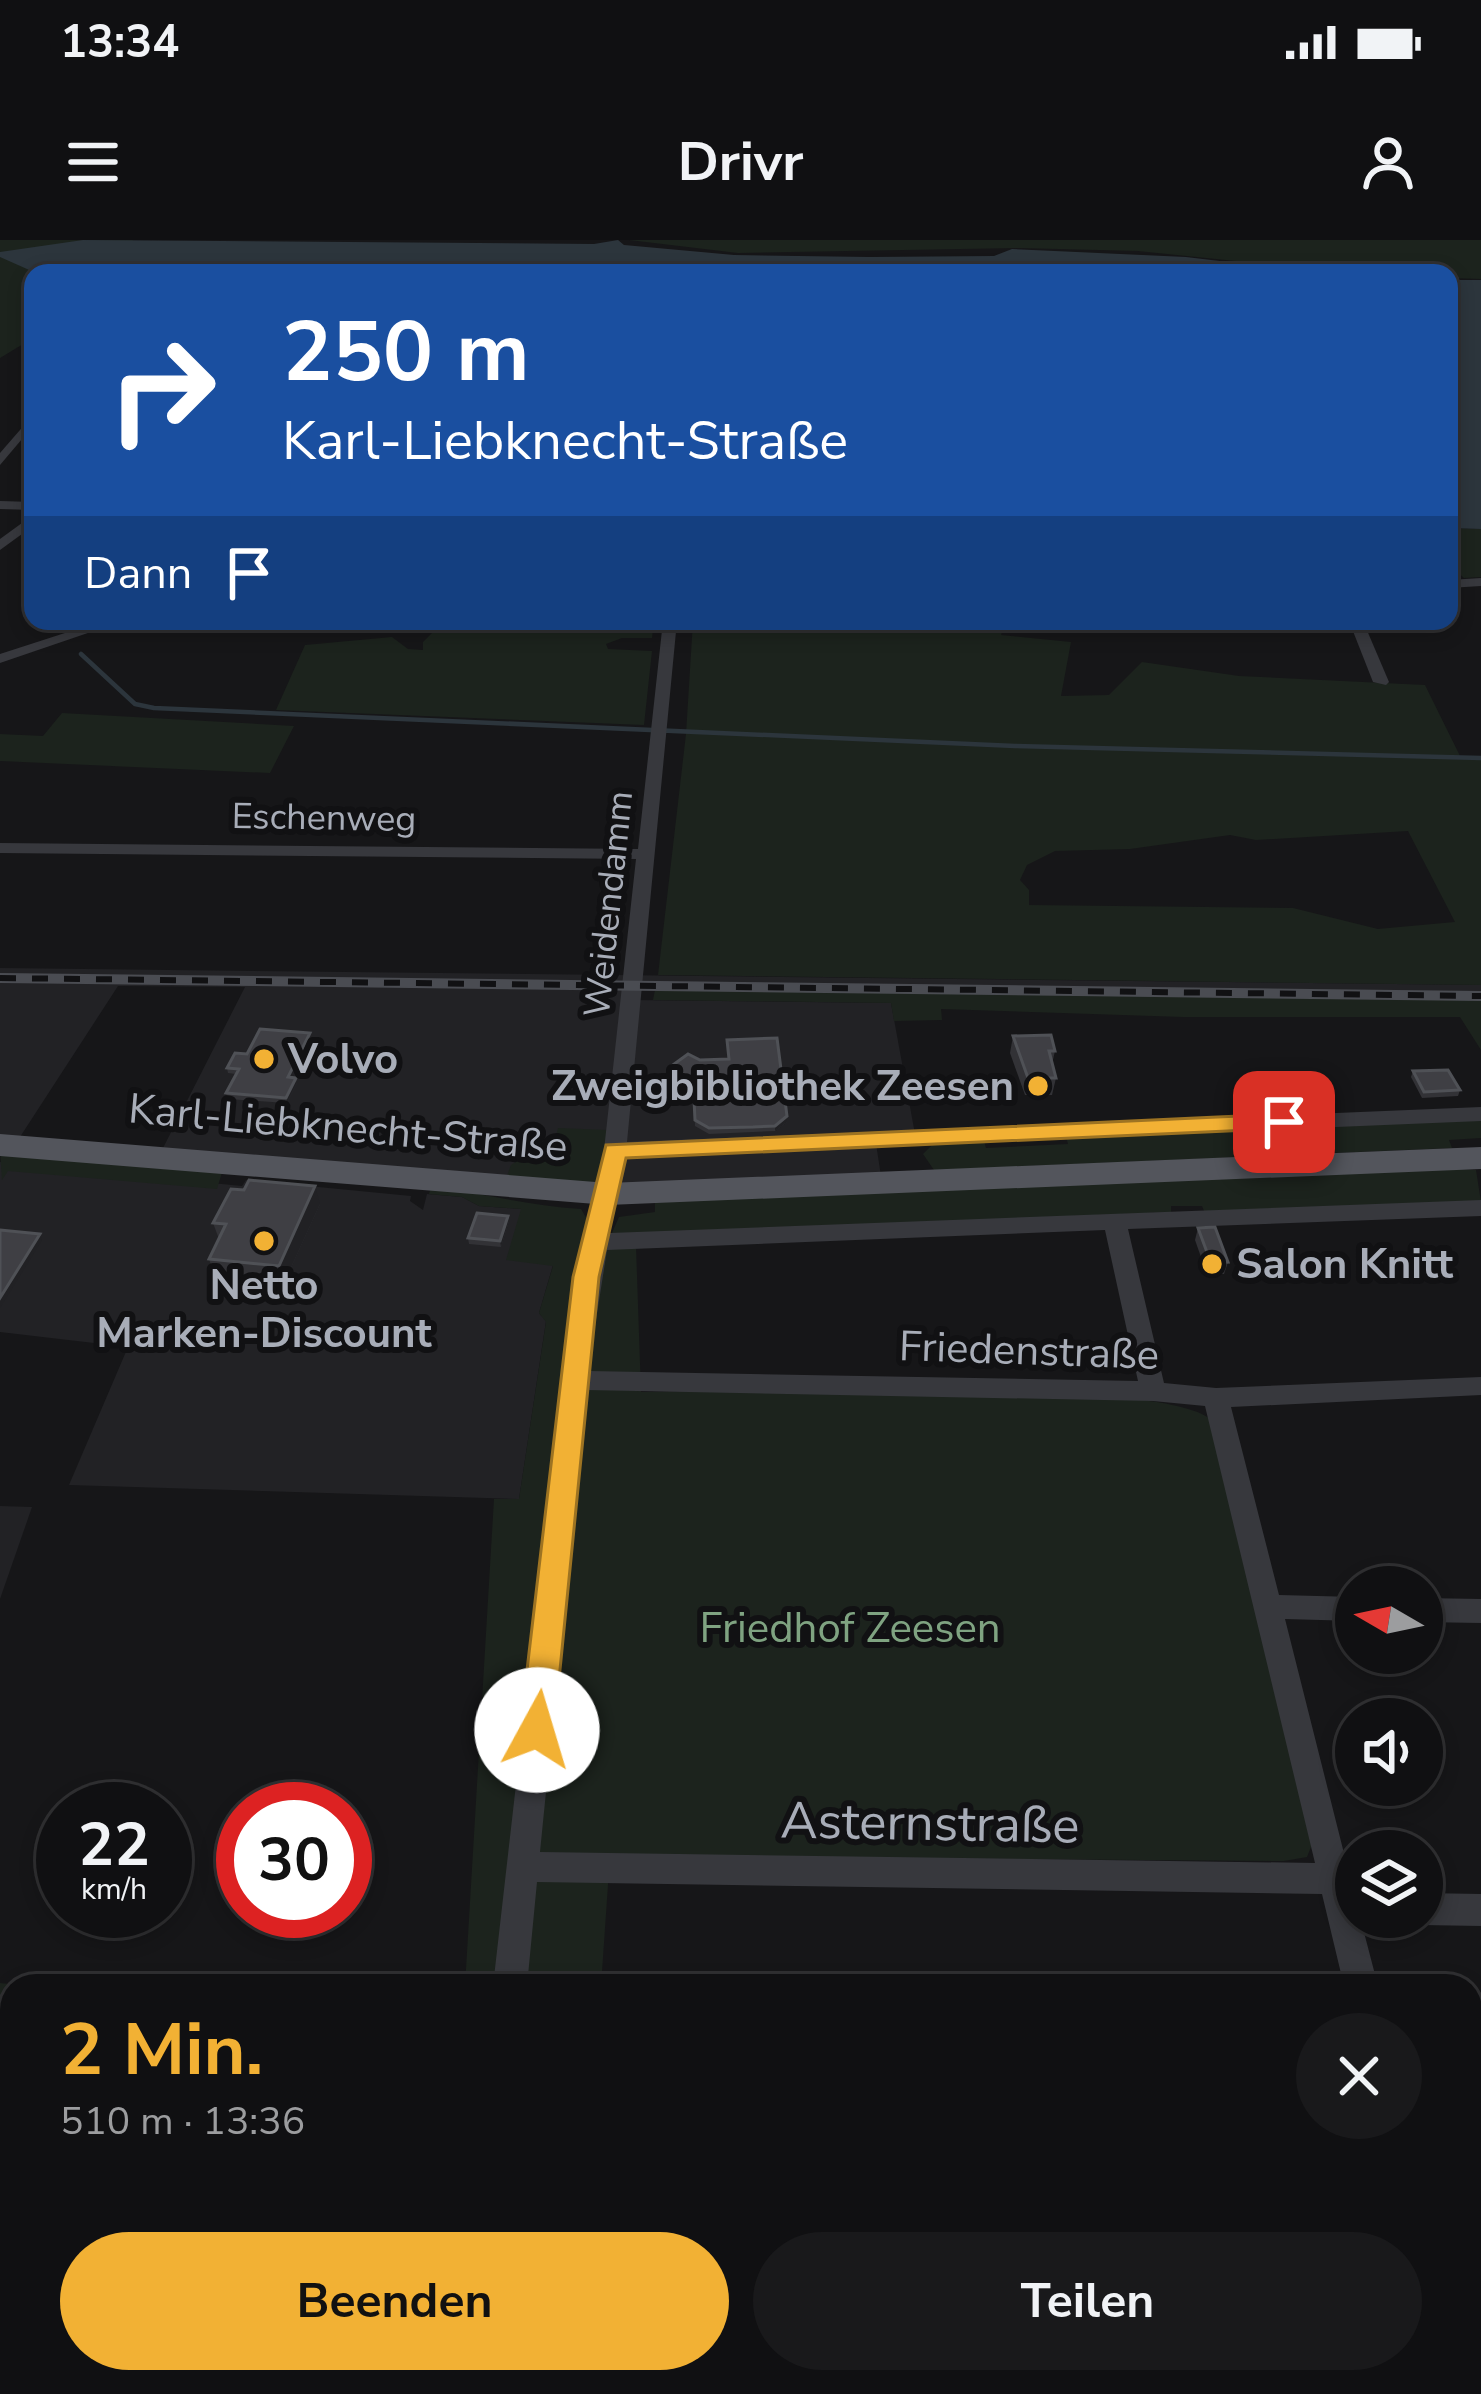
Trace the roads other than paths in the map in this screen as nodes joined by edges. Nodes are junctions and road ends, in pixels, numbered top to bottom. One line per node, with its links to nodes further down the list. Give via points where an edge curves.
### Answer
1 (7, 443): 2 (street)
2 (0, 460)
3 (24, 526): 4 (street)
4 (0, 546)
5 (89, 630): 8 (street)
6 (669, 630): 11 (street, Weidendamm)
7 (1360, 630): 9 (street)
8 (0, 659)
9 (1381, 682)
10 (0, 848): 11 (street, Eschenweg)
11 (648, 854): 14 (street, Weidendamm)
12 (1481, 1114): 14 (street, Karl-Liebknecht-Straße)
13 (0, 1145): 16 (main road, Karl-Liebknecht-Straße)
14 (615, 1150): 16 (street, Weidendamm)
15 (1481, 1158): 16 (main road, Karl-Liebknecht-Straße)
16 (608, 1194): 19 (street, Weidendamm)
17 (1481, 1208): 18 (street)
18 (1115, 1224): 19 (street); 22 (street)
19 (593, 1242): 20 (street, Weidendamm)
20 (574, 1380): 22 (street, Friedenstraße); 29 (street, Weidendamm)
21 (1481, 1386): 23 (street, Friedenstraße)
22 (1153, 1391): 23 (street, Friedenstraße)
23 (1216, 1398): 24 (street)
24 (1265, 1607): 25 (street); 28 (street)
25 (1335, 1609)
26 (1443, 1610): 27 (street)
27 (1481, 1611)
28 (1335, 1866)
29 (523, 1867): 30 (street, Asternstraße); 34 (street, Weidendamm)
30 (1335, 1899)
31 (1443, 1910): 32 (street)
32 (1481, 1910)
33 (1352, 1938): 35 (street)
34 (512, 1974)
35 (1359, 1974)

